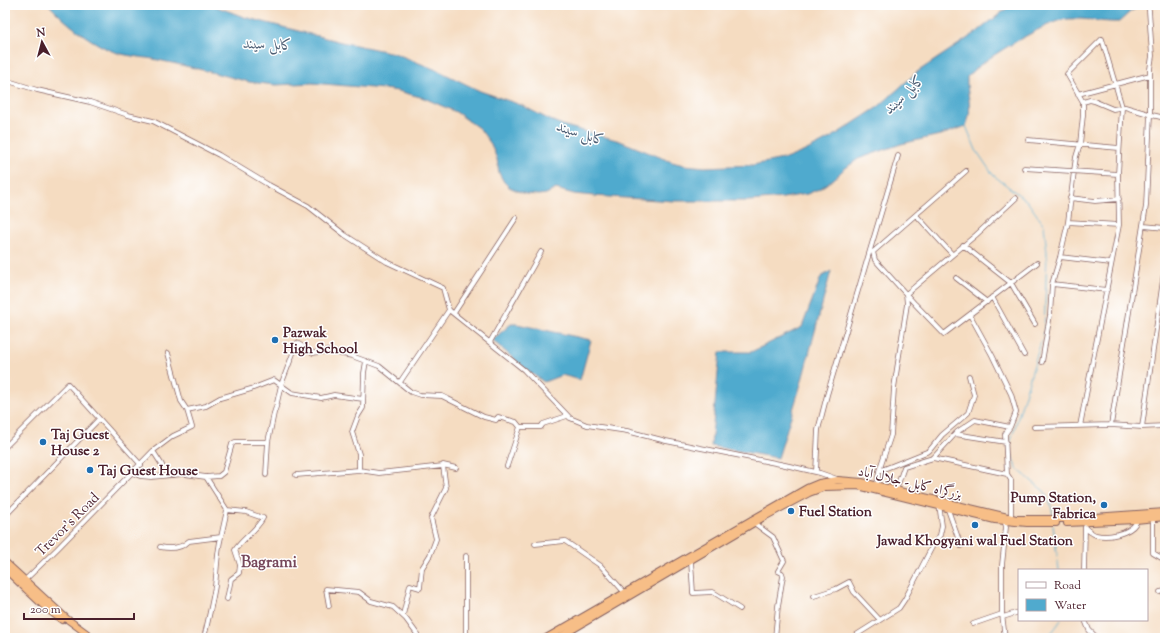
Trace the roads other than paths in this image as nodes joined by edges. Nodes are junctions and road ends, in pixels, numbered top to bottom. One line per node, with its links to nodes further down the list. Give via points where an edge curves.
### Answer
1 (1149, 10): 2 (street, via 1152,56)
2 (1150, 75): 4 (street); 8 (street)
3 (5, 80): 41 (street, via 153,121 219,155 308,206 386,262 443,288)
4 (1114, 84): 5 (street); 5 (street, via 1102,40 1067,74); 7 (street)
5 (1078, 94): 6 (street)
6 (1083, 102): 7 (street, via 1090,100 1113,108); 11 (street)
7 (1122, 108): 8 (street); 12 (street)
8 (1150, 114): 9 (street); 25 (street)
9 (1165, 118)
10 (1028, 140): 11 (street)
11 (1080, 144): 12 (street); 16 (street)
12 (1119, 148): 17 (street)
13 (898, 156): 78 (street, via 818,430)
14 (1024, 168): 16 (street)
15 (966, 171): 21 (street)
16 (1074, 171): 17 (street); 19 (street)
17 (1118, 174): 20 (street)
18 (1016, 198): 27 (street)
19 (1070, 198): 20 (street, via 1094,201); 23 (street)
20 (1119, 199): 24 (street)
21 (916, 215): 29 (street); 38 (street, via 873,252 875,260)
22 (516, 218): 42 (street)
23 (1068, 222): 24 (street); 30 (street)
24 (1119, 225): 32 (street)
25 (1144, 226): 26 (street); 57 (street)
26 (1165, 228)
27 (963, 245): 29 (street); 35 (street)
28 (541, 252): 45 (street)
29 (952, 254): 38 (street)
30 (1060, 257): 32 (street); 36 (street)
31 (1037, 263): 35 (street)
32 (1111, 263): 37 (street)
33 (1165, 266): 63 (street)
34 (956, 278): 40 (street)
35 (1011, 282): 39 (street); 44 (street)
36 (1052, 284): 37 (street); 49 (street)
37 (1107, 290): 58 (street)
38 (906, 294): 43 (street, via 944,334); 76 (street, via 907,304 894,388 890,435)
39 (992, 297): 40 (street); 47 (street)
40 (987, 302): 43 (street)
41 (449, 310): 42 (street); 51 (street)
42 (454, 313): 45 (street)
43 (970, 315): 61 (street, via 1011,394 1016,412)
44 (1035, 324)
45 (490, 342): 55 (street, via 532,377)
46 (168, 352): 54 (street, via 181,401)
47 (1024, 355)
48 (366, 361): 51 (street, via 379,366); 52 (street, via 327,351 313,353 297,343); 53 (street)
49 (1042, 362)
50 (968, 376): 76 (street, via 974,394 968,412 942,435 929,451)
51 (400, 382): 60 (street, via 411,392 442,396 484,417 496,420 498,417 516,422)
52 (281, 385): 53 (street, via 292,393 321,398 334,395); 54 (street, via 274,380 220,398 206,406); 65 (street)
53 (363, 399): 75 (street, via 363,408 352,432 359,454)
54 (187, 410): 68 (street, Trevor's Road, via 192,427)
55 (567, 416): 60 (street, via 541,426); 78 (street, via 587,425 627,431)
56 (99, 419): 67 (street, via 68,384); 70 (street); 92 (street)
57 (1111, 425): 58 (street); 63 (street)
58 (1080, 426): 62 (street)
59 (1165, 426): 63 (street)
60 (520, 427): 73 (street)
61 (1010, 427): 64 (street, via 975,420); 66 (street, via 1006,434)
62 (1034, 427)
63 (1142, 427)
64 (955, 434): 66 (street); 69 (street)
65 (268, 442): 80 (street); 82 (street, via 234,442 222,475)
66 (1006, 442): 79 (street)
67 (5, 447)
68 (153, 451): 70 (street, Trevor's Road); 71 (street)
69 (933, 458): 79 (street); 86 (street, via 904,467)
70 (141, 465): 77 (street, Trevor's Road)
71 (162, 465)
72 (443, 466): 74 (street); 75 (street, via 379,473); 118 (street, via 446,488 431,518 436,539 422,568 420,588 410,585)
73 (507, 466)
74 (456, 468)
75 (359, 470): 81 (street)
76 (879, 471): 85 (street)
77 (133, 473): 82 (street, via 151,477 184,474); 111 (street, Trevor's Road)
78 (818, 473): 83 (street); 84 (street)
79 (1007, 474): 95 (street, via 1011,480)
80 (266, 475)
81 (296, 475)
82 (206, 477): 90 (street)
83 (838, 480): 84 (highway, بزرگراه کابل- جلال آباد); 85 (highway, بزرگراه کابل- جلال آباد)
84 (819, 483): 88 (highway, بزرگراه کابل- جلال آباد)
85 (877, 485): 86 (highway, بزرگراه کابل- جلال آباد)
86 (896, 490): 87 (highway, بزرگراه کابل- جلال آباد)
87 (941, 502): 88 (highway, بزرگراه کابل- جلال آباد, via 858,486 834,486 825,487); 89 (highway, بزرگراه کابل- جلال آباد); 95 (highway, بزرگراه کابل- جلال آباد); 120 (street, via 940,535 905,599 898,608)
88 (782, 505): 98 (highway, بزرگراه کابل- جلال آباد); 108 (highway, بزرگراه کابل- جلال آباد)
89 (947, 508): 95 (highway, بزرگراه کابل- جلال آباد); 102 (street)
90 (227, 510): 100 (street); 114 (street, via 246,512 263,518 235,550 240,573 231,579)
91 (1165, 512): 93 (highway, بزرگراه کابل- جلال آباد)
92 (5, 516)
93 (1135, 517): 96 (highway, بزرگراه کابل- جلال آباد); 97 (highway, بزرگراه کابل- جلال آباد); 99 (street, via 1134,526 1121,533 1096,535)
94 (1165, 517): 96 (highway, بزرگراه کابل- جلال آباد)
95 (1006, 518): 97 (highway, بزرگراه کابل- جلال آباد, via 1027,521); 119 (street, via 1002,565)
96 (1153, 518): 105 (street, via 1153,553)
97 (1085, 519): 99 (street)
98 (754, 523): 106 (highway, بزرگراه کابل- جلال آباد); 132 (street, via 773,537 784,561 778,570 783,576)
99 (1085, 528): 110 (street)
100 (221, 536): 103 (street, via 189,541 172,549); 127 (street, via 210,615)
101 (535, 544): 112 (street, via 565,541 601,566)
102 (961, 546)
103 (160, 547)
104 (466, 556): 129 (street)
105 (1165, 560)
106 (691, 561): 108 (highway, بزرگراه کابل- جلال آباد); 116 (street, via 693,593 713,592)
107 (5, 562): 111 (highway)
108 (677, 565): 112 (highway, بزرگراه کابل- جلال آباد)
109 (5, 569): 125 (highway, via 46,608)
110 (1084, 569)
111 (24, 581): 126 (highway)
112 (623, 596): 123 (highway, بزرگراه کابل- جلال آباد)
113 (814, 596): 120 (street, via 849,582 854,592)
114 (227, 599)
115 (329, 606): 118 (street, via 326,588 359,592 371,601 393,607)
116 (740, 609)
117 (1018, 612): 119 (street)
118 (402, 616): 128 (street)
119 (1003, 616): 122 (street); 133 (street)
120 (880, 620): 124 (street)
121 (1085, 621): 134 (street, via 1089,630)
122 (973, 624)
123 (574, 625): 130 (highway, بزرگراه کابل- جلال آباد); 131 (highway, بزرگراه کابل- جلال آباد)
124 (853, 636)
125 (87, 638)
126 (93, 638)
127 (204, 638)
128 (418, 638)
129 (466, 638)
130 (546, 638)
131 (558, 638)
132 (775, 638)
133 (1005, 638)
134 (1097, 638)

